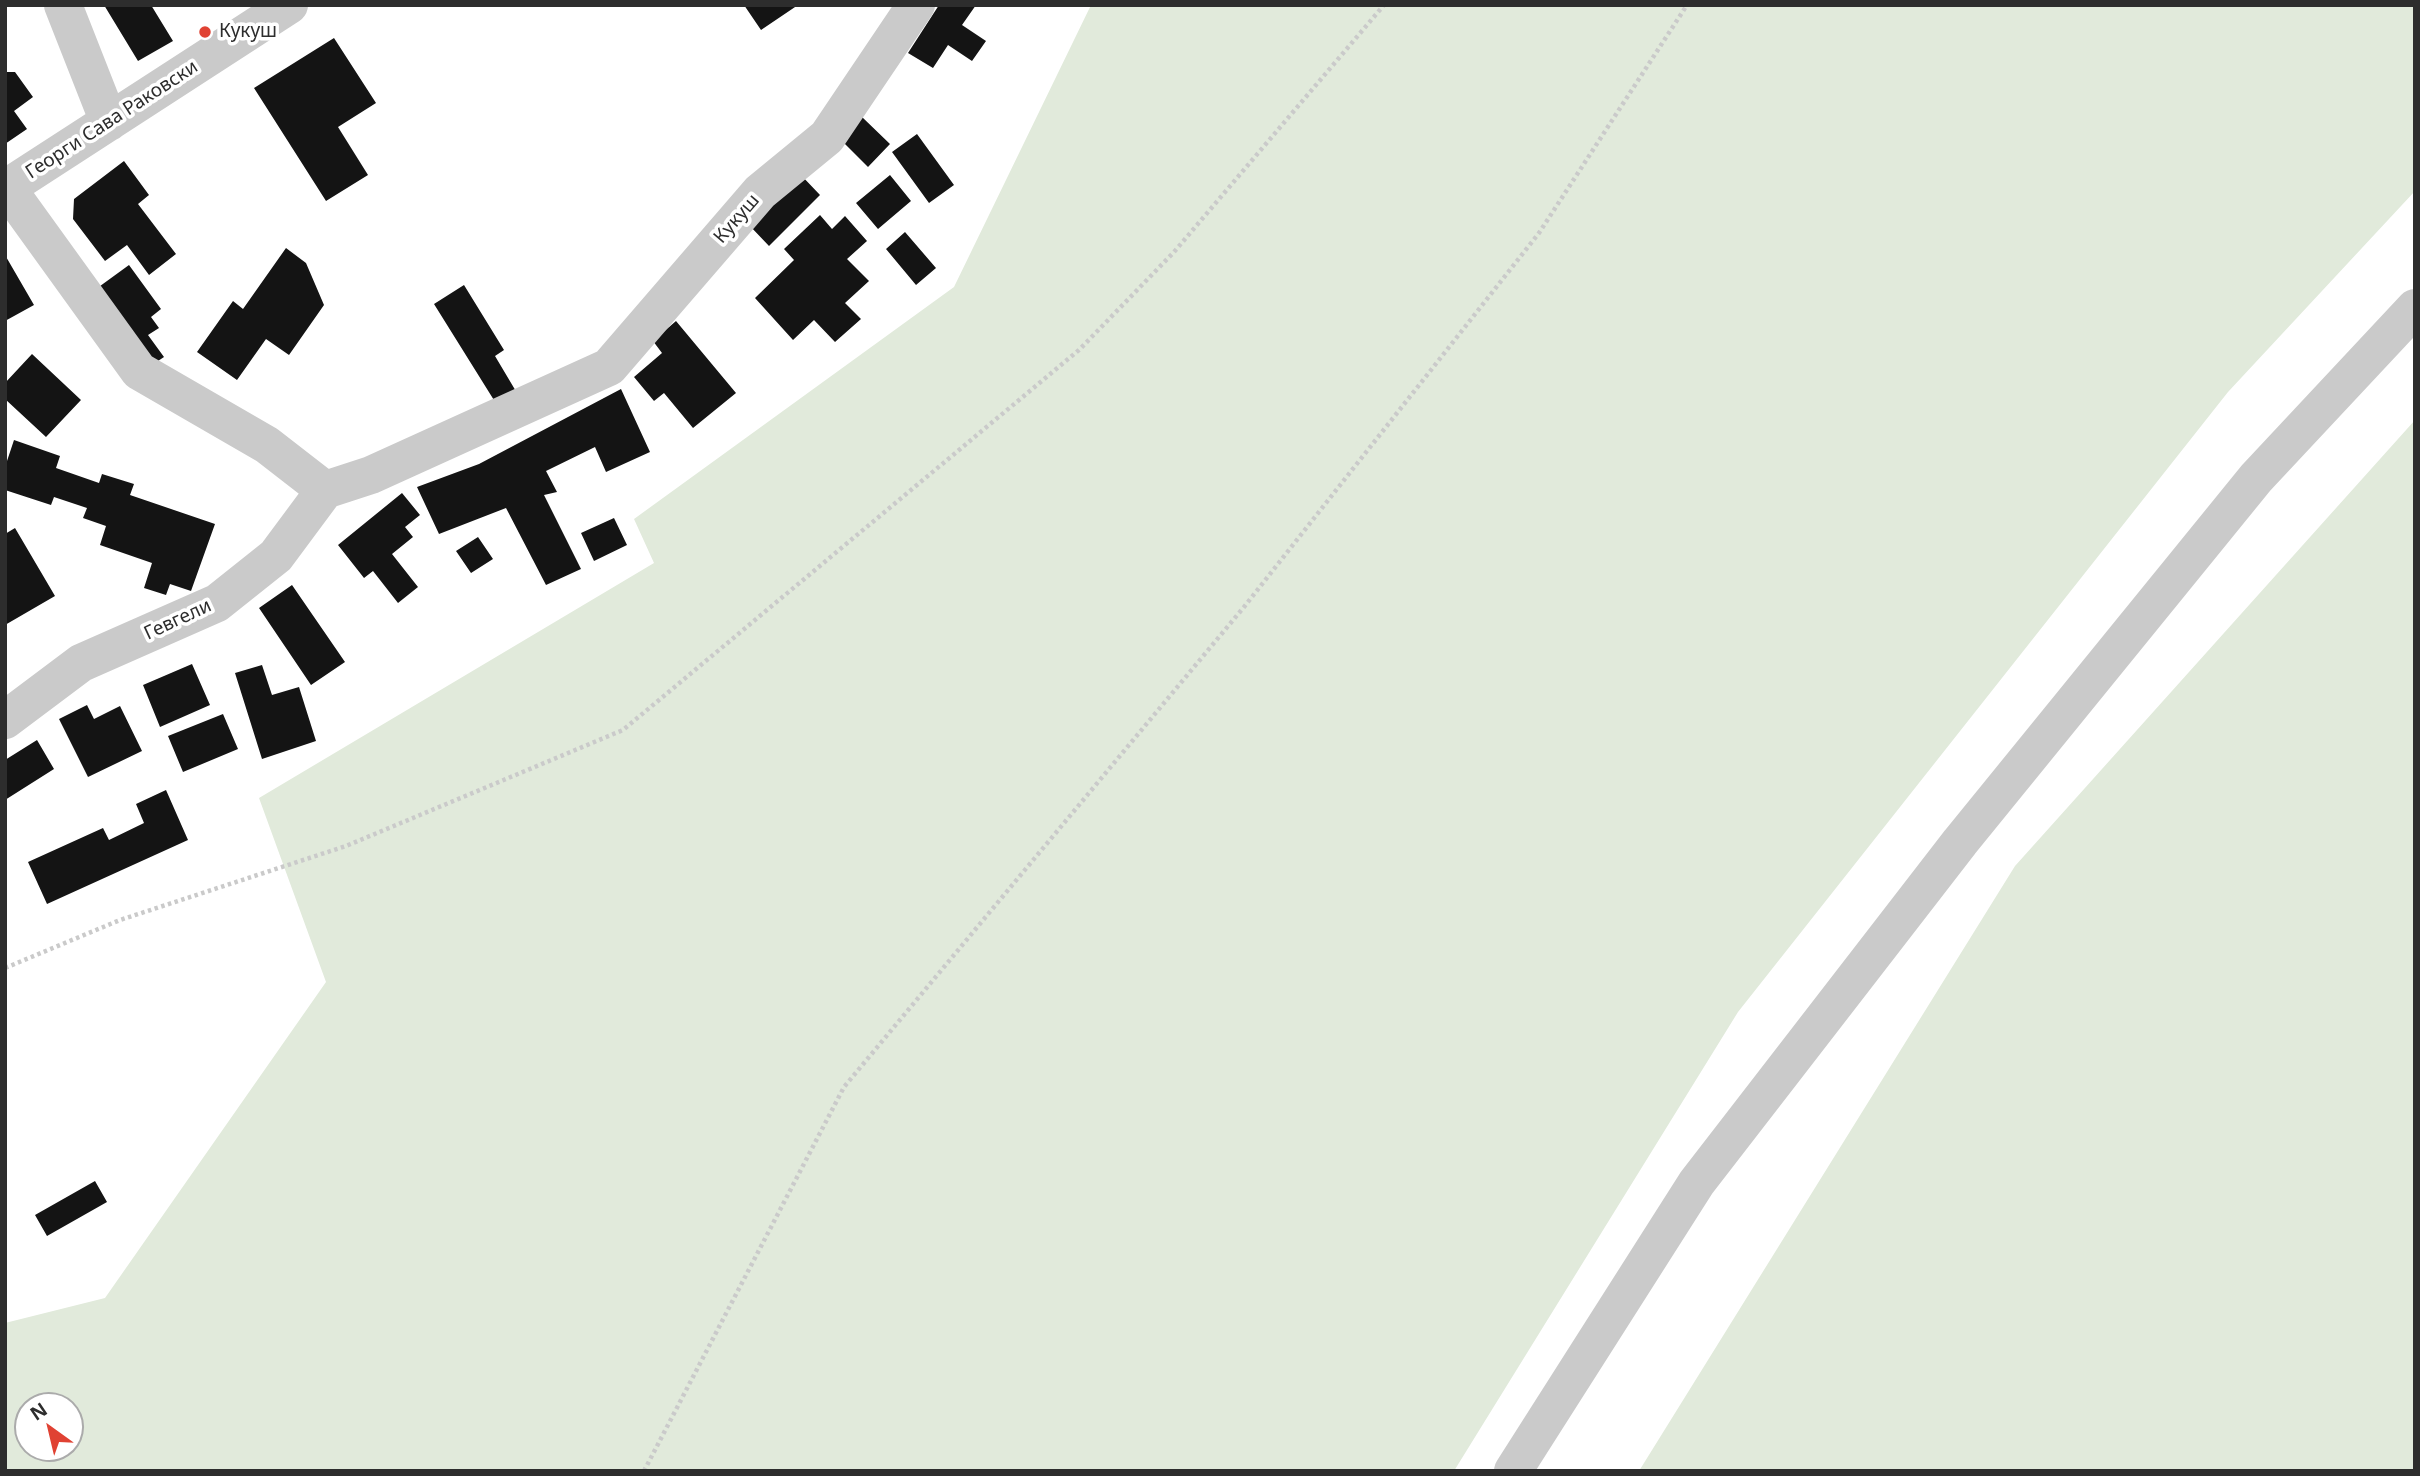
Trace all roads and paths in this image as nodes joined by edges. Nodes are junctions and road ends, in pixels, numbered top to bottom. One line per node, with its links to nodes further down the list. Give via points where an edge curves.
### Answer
1 (63, 5): 6 (street)
2 (289, 5): 6 (street, Георги Сава Раковски)
3 (916, 5): 9 (street, Кукуш, via 827,137 760,192 609,367 371,475)
4 (1384, 5): 11 (path, via 1174,251 1079,350 624,730 346,846 120,920)
5 (1687, 5): 12 (path, via 1539,233 1244,607 844,1087)
6 (109, 122): 7 (street, Георги Сава Раковски)
7 (6, 189): 9 (street, via 139,371 267,444)
8 (2415, 308): 13 (street, via 2256,478 1952,853 1697,1182)
9 (325, 490): 10 (street, Гевгели, via 275,556 217,603 81,663)
10 (5, 720)
11 (5, 968)
12 (644, 1471)
13 (1513, 1471)

